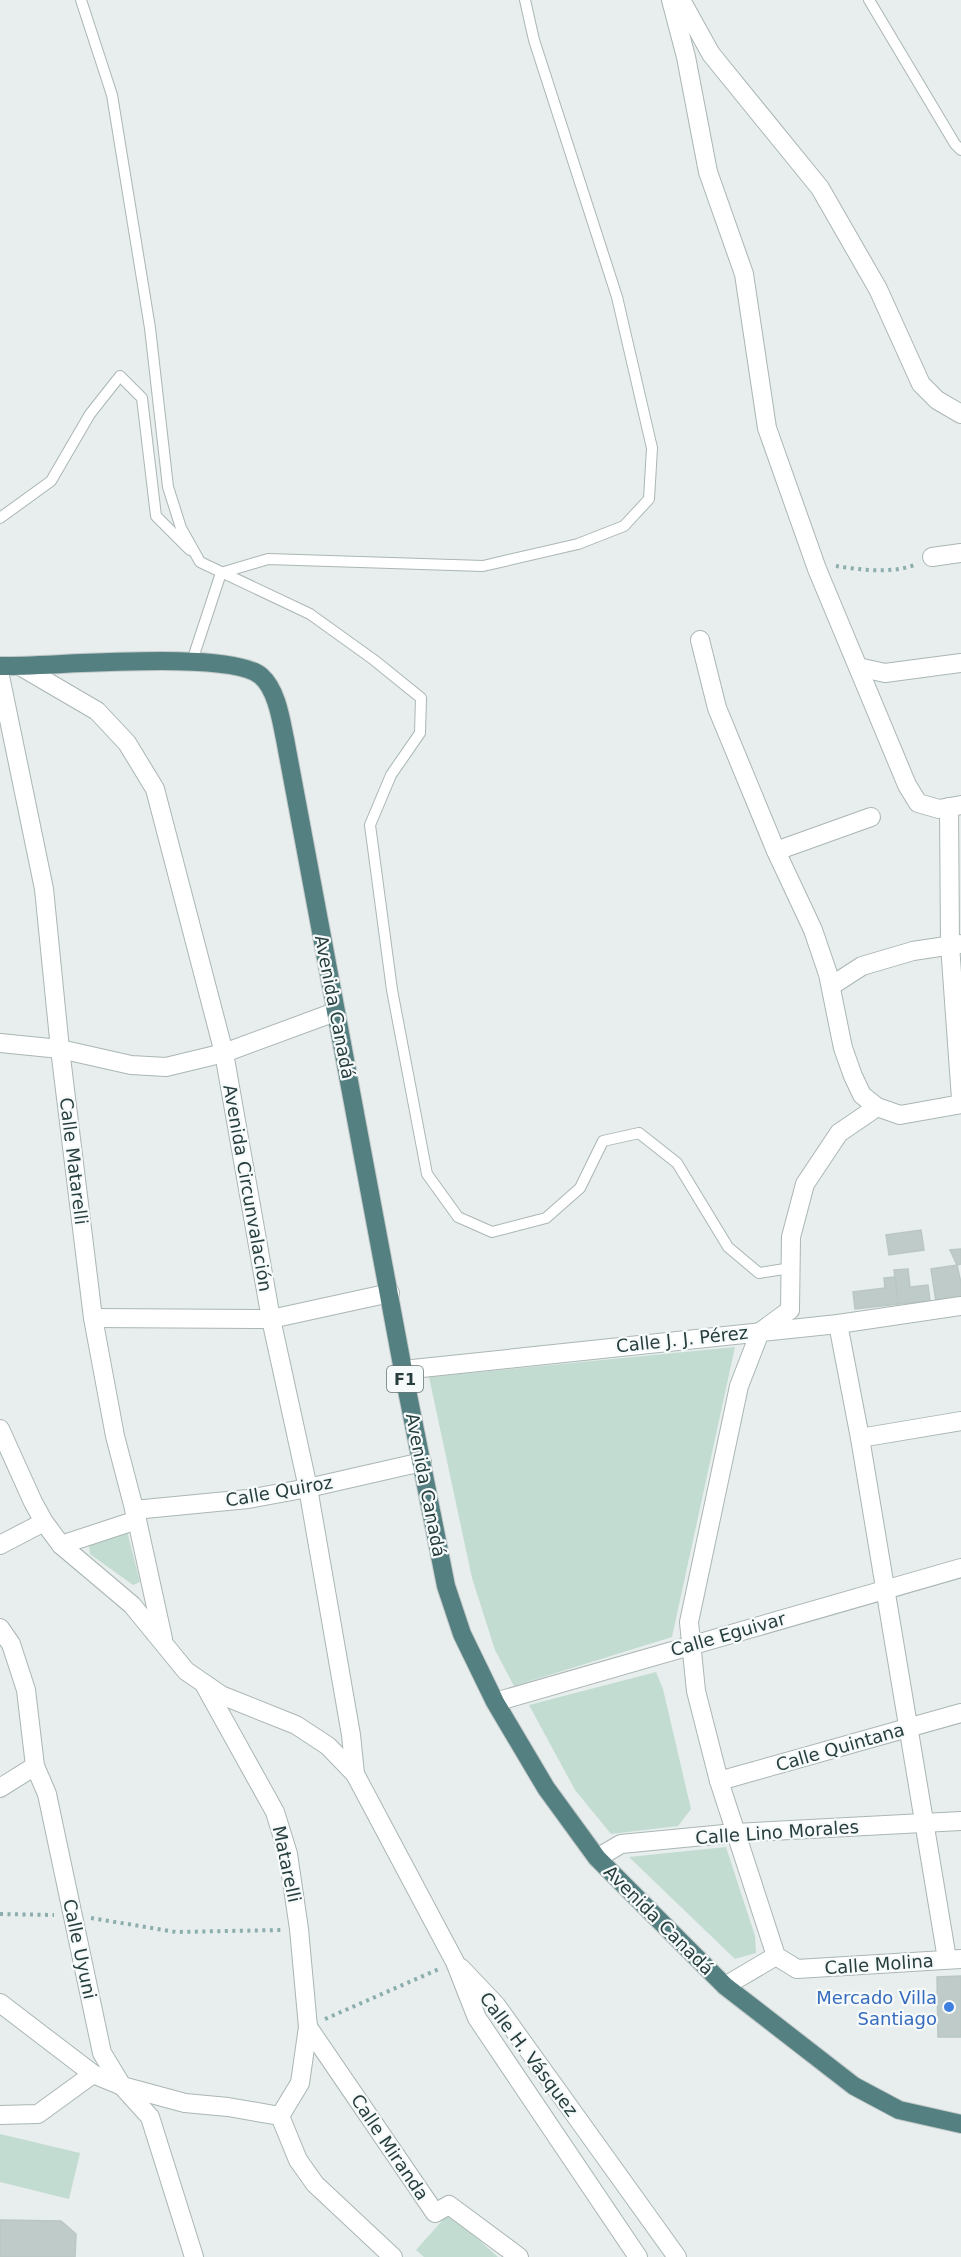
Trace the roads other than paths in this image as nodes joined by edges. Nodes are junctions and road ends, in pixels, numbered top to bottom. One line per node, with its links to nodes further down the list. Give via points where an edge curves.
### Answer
1 (81, 0): 11 (lane, via 112,95 150,328 168,487 181,528)
2 (525, 0): 12 (lane, via 534,40 617,297 652,448 649,499 624,526 579,544 483,566 268,559)
3 (671, 0): 18 (street, via 708,172 744,274 767,428 817,569)
4 (681, 0): 7 (street, via 711,54 820,188 878,289 921,384 937,400)
5 (869, 0): 6 (lane)
6 (961, 150)
7 (961, 414)
8 (0, 518): 11 (lane, via 51,481 90,414 120,375 142,398 156,516)
9 (961, 553): 10 (street)
10 (932, 557)
11 (200, 561): 12 (lane)
12 (221, 573): 14 (lane); 32 (lane, via 310,614 421,698 420,733 391,775 370,825 392,990 428,1174 458,1218 492,1232 546,1218 580,1188 603,1141 639,1133 677,1163 728,1247 759,1273)
13 (700, 640): 22 (street, via 717,708)
14 (192, 661): 17 (highway, Avenida Canadá / F1); 25 (highway, Avenida Canadá / F1, via 234,665 260,675 275,698)
15 (961, 663): 18 (street, via 885,673)
16 (0, 666): 17 (highway, Avenida Canadá / F1)
17 (20, 666): 28 (street, Avenida Circunvalación, via 97,711 127,743 155,789)
18 (858, 667): 20 (street, via 918,803 939,809)
19 (0, 676): 27 (street, Calle Matarelli, via 44,889)
20 (955, 806): 23 (street)
21 (871, 818): 22 (street)
22 (776, 851): 24 (street, via 813,930)
23 (955, 944): 24 (street, via 862,966); 29 (street)
24 (831, 986): 31 (street, via 843,1048 853,1076 862,1095)
25 (335, 1012): 28 (street); 33 (highway, Avenida Canadá / F1)
26 (0, 1043): 27 (street)
27 (60, 1049): 28 (street, via 131,1065 166,1067); 35 (street, Calle Matarelli)
28 (224, 1053): 36 (street, Avenida Circunvalación)
29 (961, 1099)
30 (961, 1104): 31 (street, via 900,1115)
31 (877, 1107): 32 (street, via 839,1133 805,1184 791,1237)
32 (791, 1268): 38 (street, via 790,1310)
33 (390, 1293): 36 (street); 39 (highway, Avenida Canadá / F1)
34 (961, 1306): 37 (street, Calle J. J. Pérez)
35 (93, 1318): 36 (street); 45 (street, Calle Matarelli, via 115,1436)
36 (271, 1319): 44 (street, Avenida Circunvalación)
37 (838, 1324): 38 (street, Calle J. J. Pérez); 42 (street)
38 (760, 1332): 39 (street, Calle J. J. Pérez); 53 (street, via 739,1386 689,1622)
39 (403, 1370): 43 (highway, Avenida Canadá / F1)
40 (961, 1422): 42 (street)
41 (0, 1428): 46 (street)
42 (860, 1438): 50 (street)
43 (422, 1462): 44 (street, Calle Quiroz); 55 (highway, Avenida Canadá / F1, via 446,1586 462,1634)
44 (308, 1488): 45 (street, Calle Quiroz); 59 (street, Avenida Circunvalación)
45 (136, 1515): 48 (street, Calle Quiroz); 52 (street, Calle Matarelli)
46 (44, 1522): 47 (street); 48 (street)
47 (0, 1545)
48 (61, 1545): 52 (street, via 132,1605)
49 (961, 1568): 50 (street, Calle Eguivar)
50 (885, 1590): 53 (street, Calle Eguivar); 57 (street)
51 (0, 1628): 58 (street, Calle Uyuni, via 11,1644 26,1690)
52 (164, 1644): 54 (street, via 186,1671)
53 (692, 1644): 55 (street, Calle Eguivar); 60 (street, via 696,1691)
54 (204, 1683): 59 (street, via 221,1695 296,1725 328,1746); 71 (street, Matarelli, via 275,1812 288,1854)
55 (495, 1702): 65 (highway, Avenida Canadá / F1, via 546,1788)
56 (961, 1713): 57 (street, Calle Quintana)
57 (907, 1728): 60 (street, Calle Quintana); 63 (street)
58 (35, 1766): 61 (street); 73 (street, Calle Uyuni, via 47,1794 102,2053)
59 (355, 1774): 68 (street)
60 (719, 1781): 64 (street)
61 (0, 1788)
62 (961, 1821): 63 (street, Calle Lino Morales)
63 (923, 1823): 64 (street, Calle Lino Morales); 67 (street)
64 (735, 1833): 65 (street, Calle Lino Morales, via 621,1844); 66 (street)
65 (597, 1858): 69 (highway, Avenida Canadá / F1)
66 (776, 1956): 67 (street, Calle Molina, via 797,1969); 69 (street)
67 (954, 1959)
68 (455, 1962): 80 (street, Calle H. Vásquez, via 477,2018); 81 (street, Calle H. Vásquez, via 496,2005)
69 (725, 1986): 76 (highway, Avenida Canadá / F1, via 854,2086 899,2110)
70 (0, 2003): 72 (street)
71 (308, 2027): 75 (street, Matarelli, via 300,2083); 79 (street, Calle Miranda, via 435,2213 449,2205)
72 (93, 2074): 73 (street); 74 (street, via 38,2114)
73 (122, 2086): 75 (street, via 185,2103); 77 (street, Calle Uyuni, via 150,2117)
74 (0, 2115)
75 (280, 2116): 78 (street, via 298,2160 315,2184)
76 (961, 2124)
77 (194, 2257)
78 (393, 2257)
79 (519, 2257)
80 (638, 2257)
81 (677, 2257)

